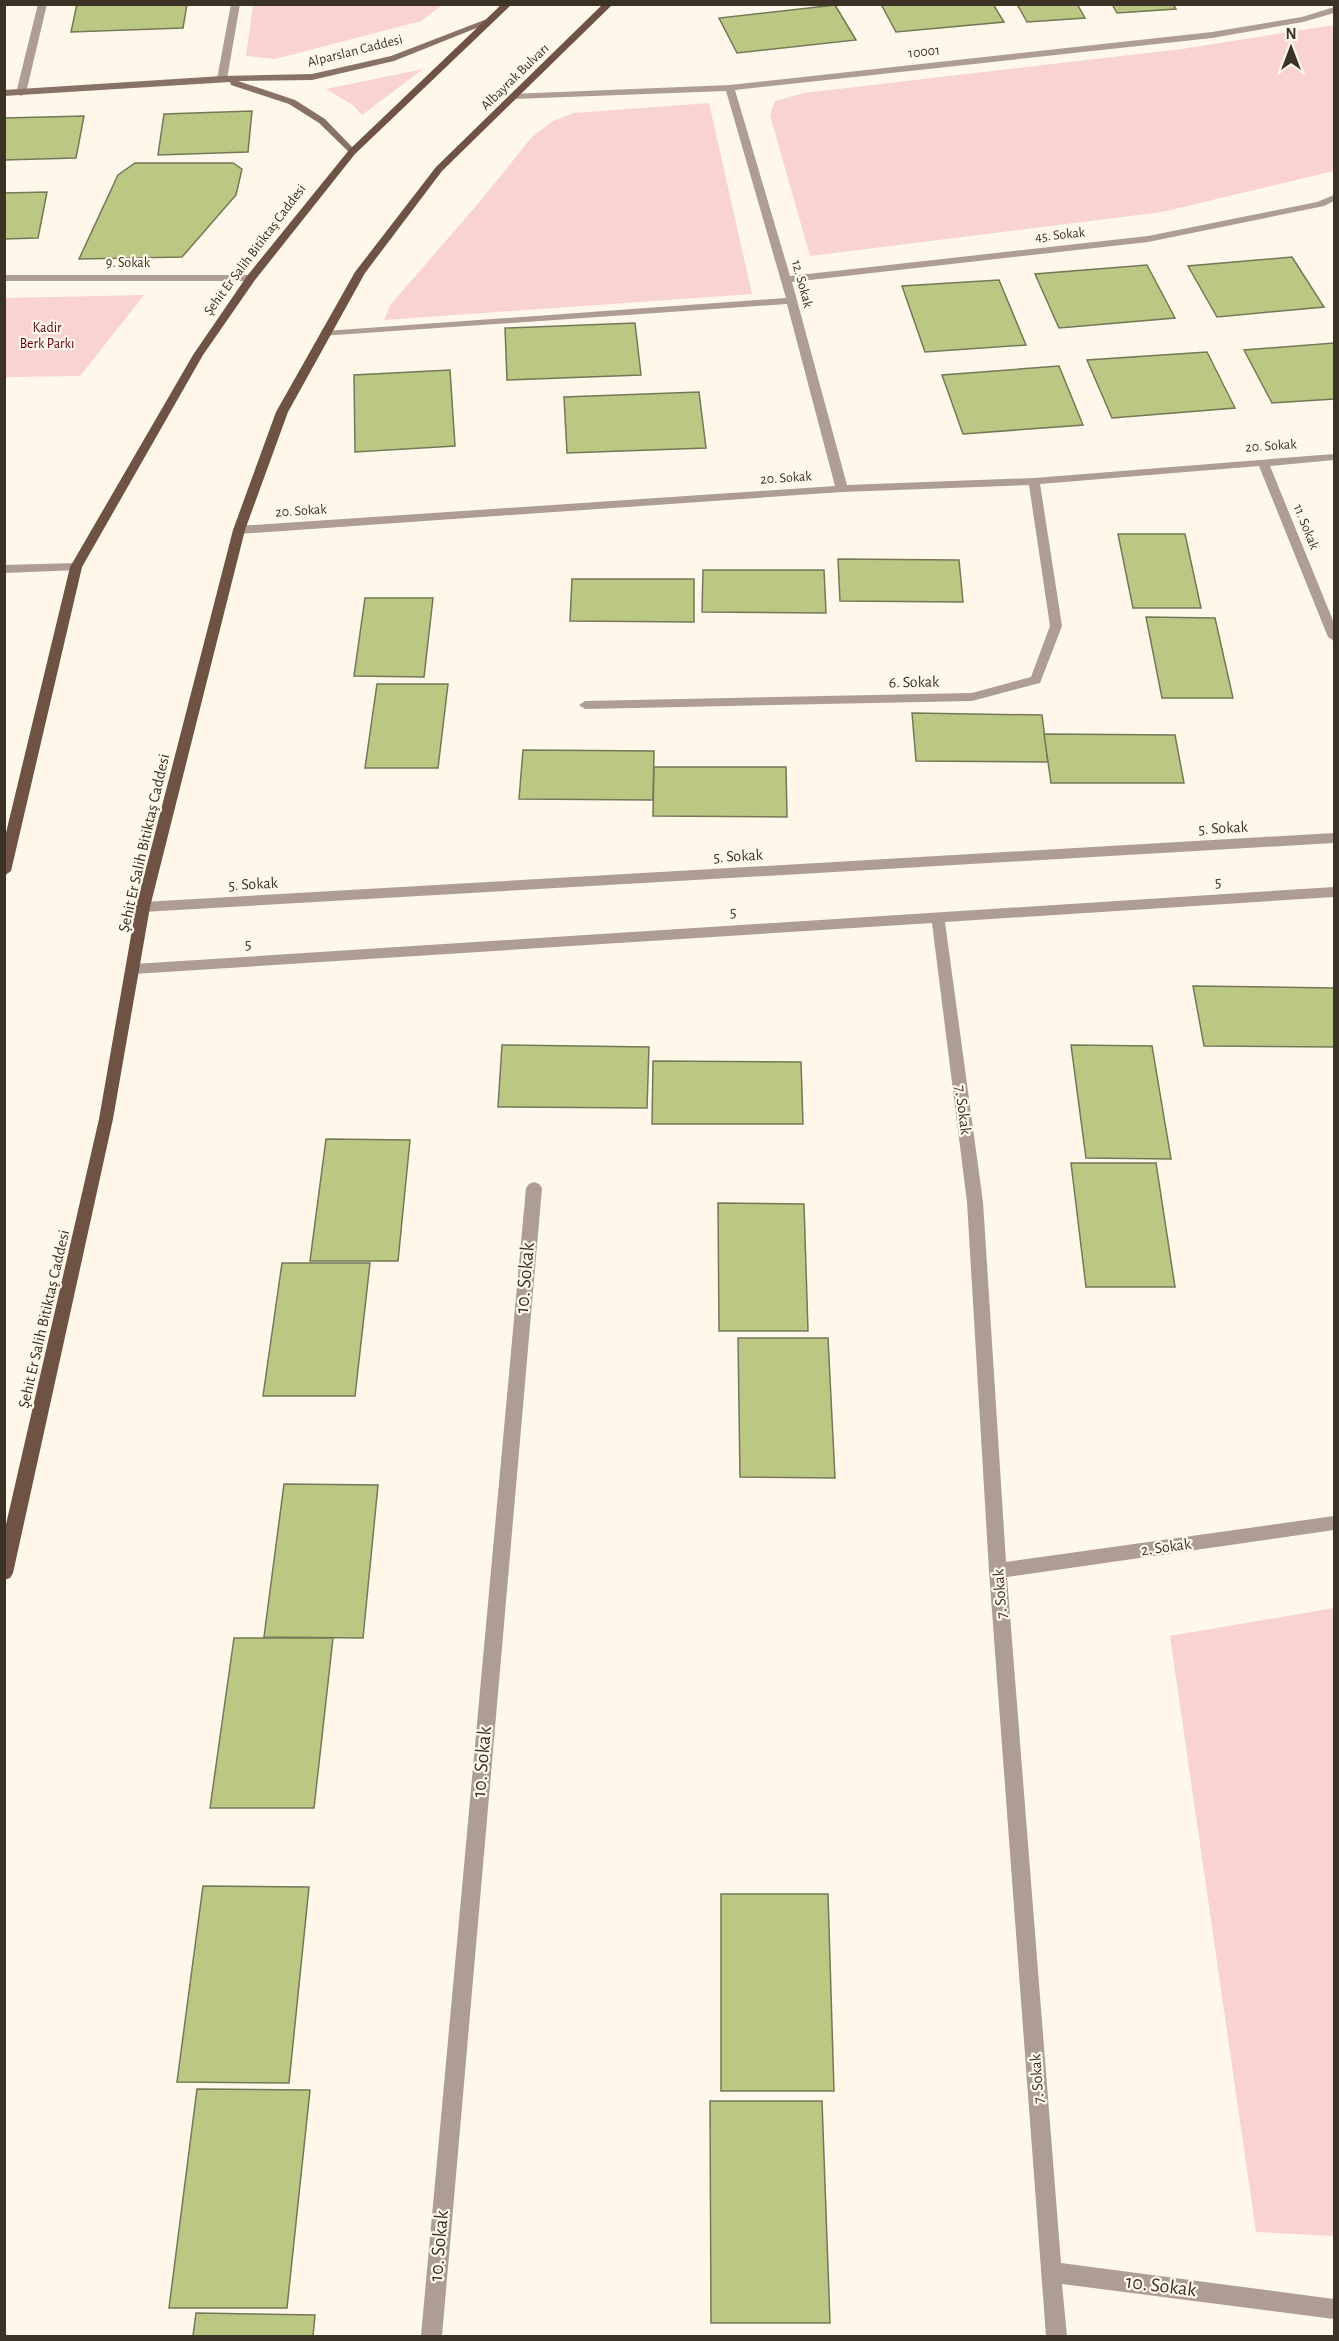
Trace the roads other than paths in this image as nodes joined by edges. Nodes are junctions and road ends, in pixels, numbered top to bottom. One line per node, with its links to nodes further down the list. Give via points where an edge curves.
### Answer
1 (43, 4): 10 (street)
2 (236, 4): 7 (street)
3 (508, 4): 6 (main road)
4 (609, 4): 11 (main road, Albayrak Bulvarı)
5 (1335, 10): 8 (street, 10001, via 1212,35)
6 (490, 21): 7 (street, Alparslan Caddesi, via 394,58 312,77); 12 (main road)
7 (222, 80): 10 (street, Alparslan Caddesi); 12 (street, Alparslan Caddesi, via 292,102 322,121)
8 (730, 88): 11 (street, 10001); 17 (street, 12. Sokak)
9 (4, 93): 10 (street, Alparslan Caddesi)
10 (21, 93)
11 (514, 96): 13 (main road, Albayrak Bulvarı)
12 (352, 152): 16 (main road, Şehit Er Salih Bitiktaş Caddesi)
13 (439, 169): 19 (main road, Şehit Er Salih Bitiktaş Caddesi, via 360,272)
14 (1335, 198): 17 (street, 45. Sokak, via 1148,239)
15 (4, 278): 16 (street, 9. Sokak)
16 (250, 278): 25 (main road, Şehit Er Salih Bitiktaş Caddesi, via 198,355)
17 (786, 280): 18 (street, 12. Sokak)
18 (791, 301): 19 (street); 23 (street, 12. Sokak)
19 (325, 334): 24 (main road, Şehit Er Salih Bitiktaş Caddesi, via 282,412)
20 (1335, 457): 21 (street, 20. Sokak)
21 (1263, 462): 22 (street, 20. Sokak); 27 (street, 11. Sokak)
22 (1034, 481): 23 (street, 20. Sokak); 28 (street, 6. Sokak, via 1056,626 1036,680 972,697)
23 (842, 489): 24 (street, 20. Sokak)
24 (239, 530): 32 (main road, Şehit Er Salih Bitiktaş Caddesi)
25 (76, 567): 26 (street); 30 (main road, Şehit Er Salih Bitiktaş Caddesi)
26 (4, 569)
27 (1335, 637)
28 (585, 705)
29 (1335, 838): 32 (street, 5. Sokak)
30 (4, 872)
31 (1335, 892): 33 (street, 5)
32 (143, 907): 34 (main road, Şehit Er Salih Bitiktaş Caddesi)
33 (938, 917): 34 (street, 5); 37 (street, 7. Sokak, via 975,1202)
34 (134, 969): 38 (main road, Şehit Er Salih Bitiktaş Caddesi, via 106,1119)
35 (534, 1188): 41 (street, 10. Sokak)
36 (1335, 1523): 37 (street, 2. Sokak)
37 (998, 1571): 39 (street, 7. Sokak)
38 (4, 1573)
39 (1051, 2272): 40 (street, 10. Sokak); 42 (street)
40 (1335, 2309)
41 (431, 2337)
42 (1056, 2337)

